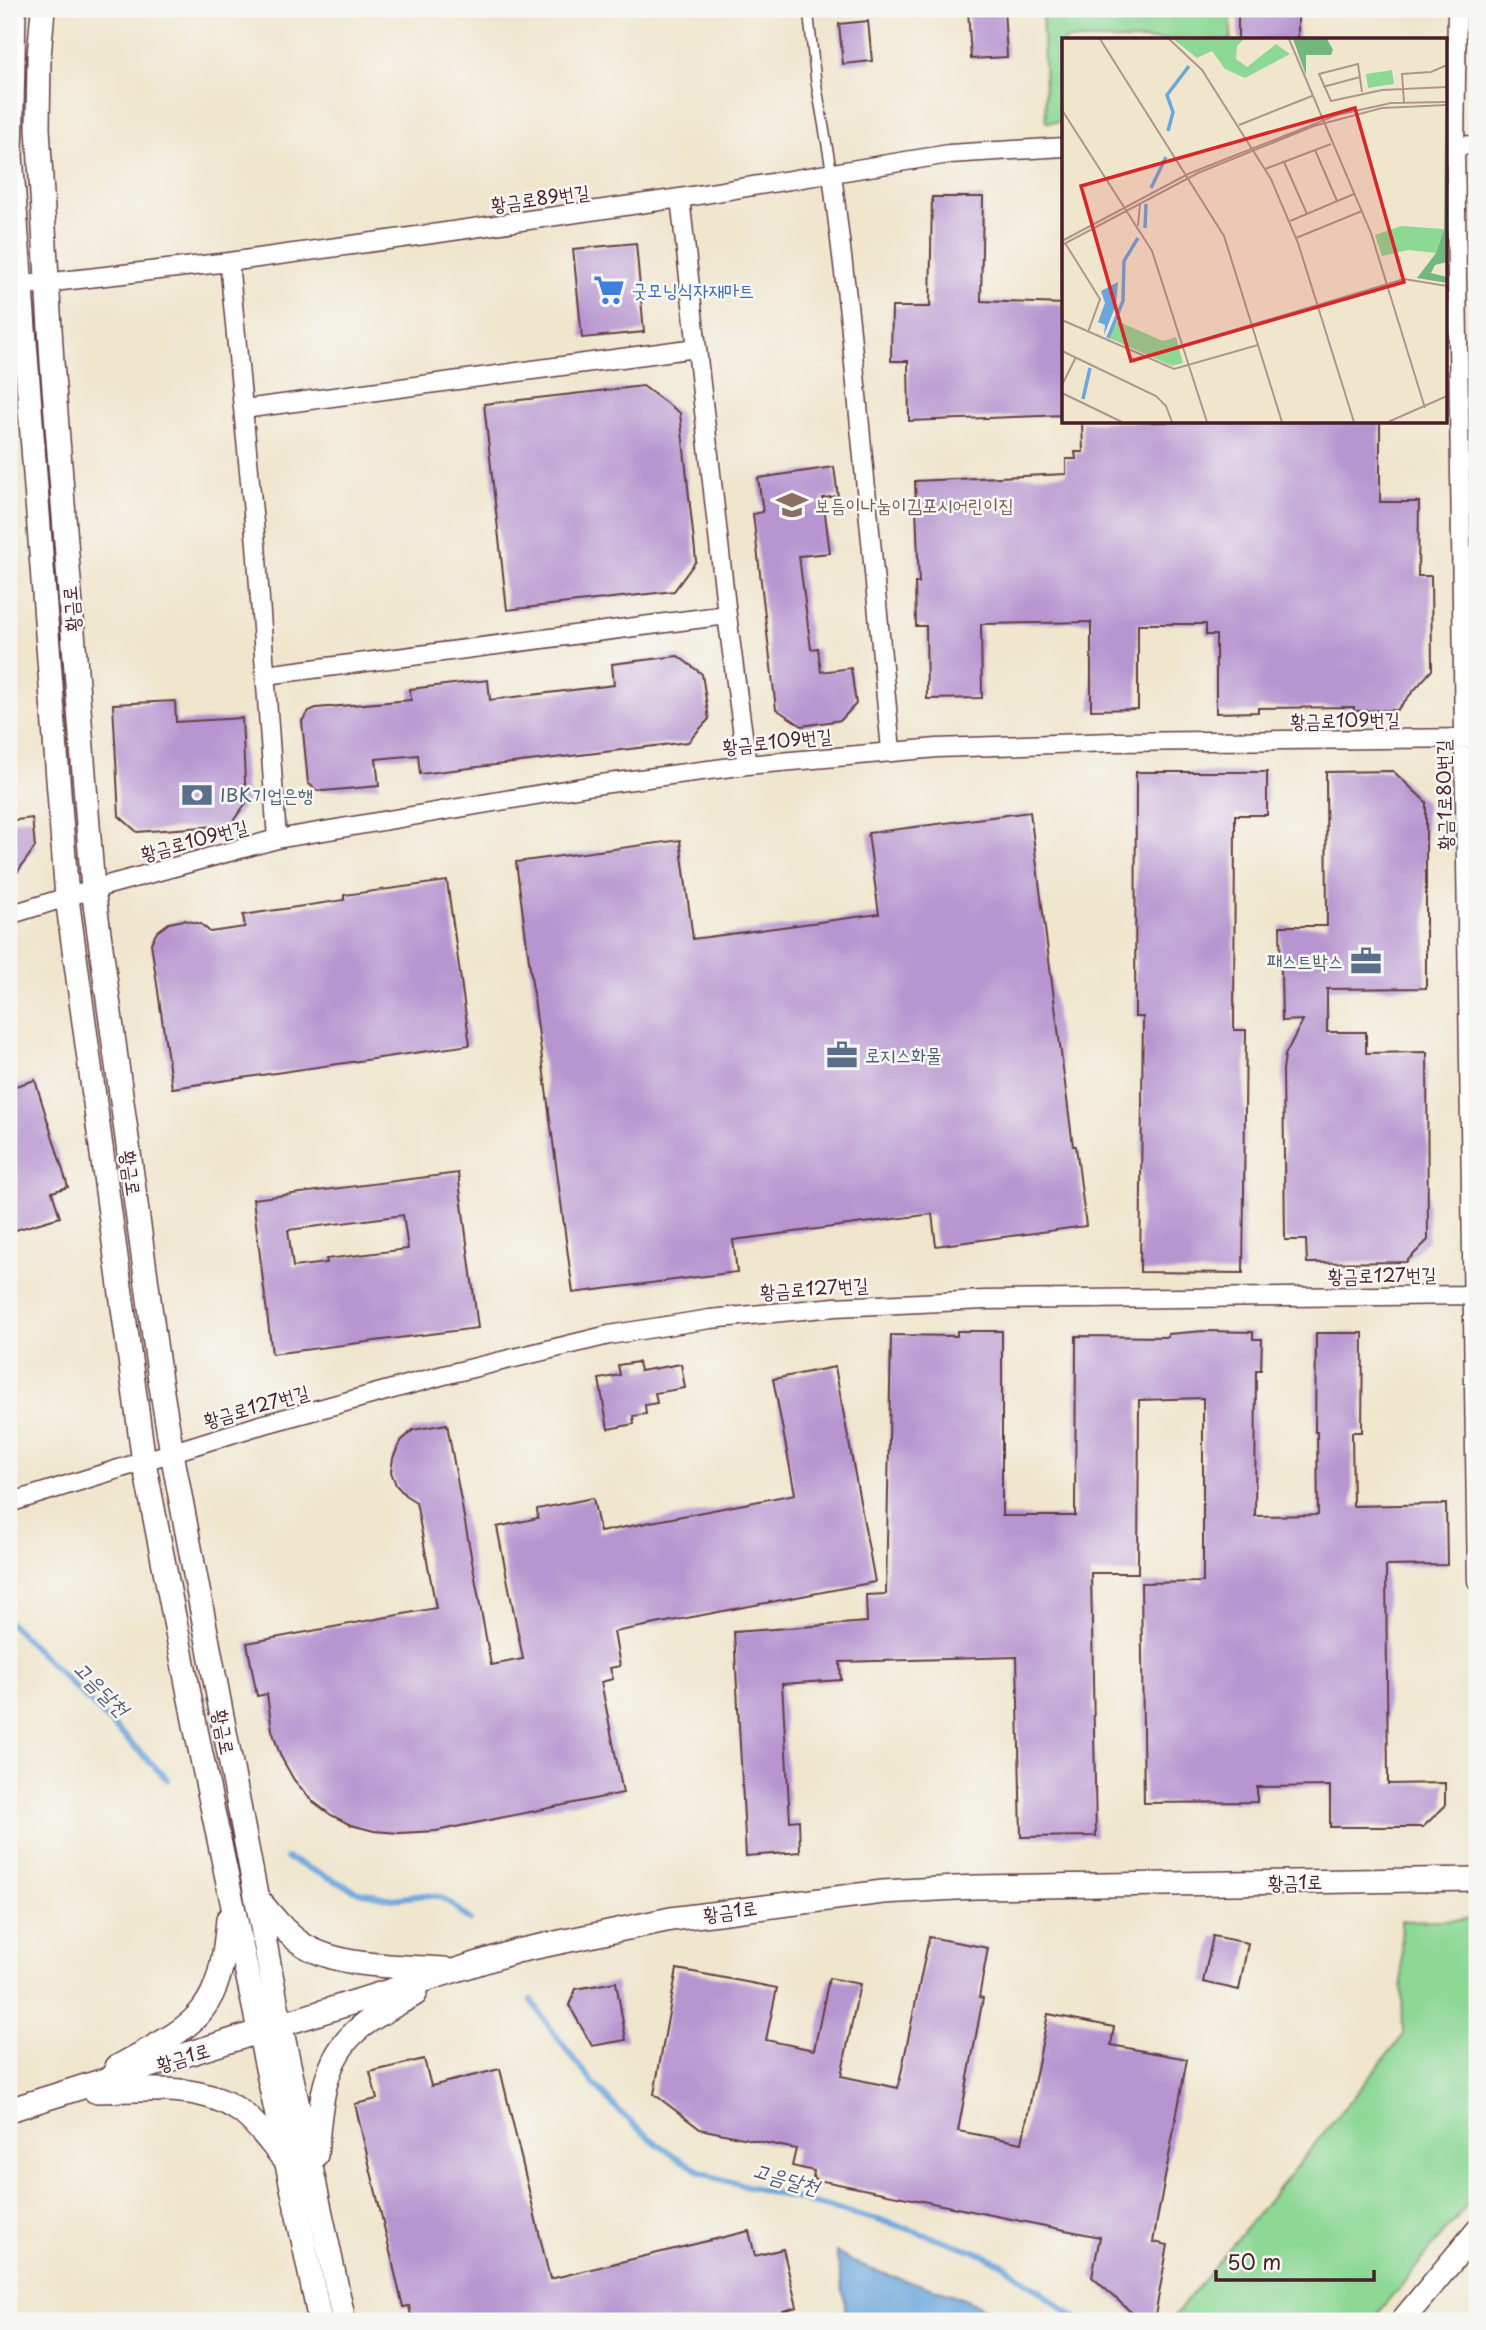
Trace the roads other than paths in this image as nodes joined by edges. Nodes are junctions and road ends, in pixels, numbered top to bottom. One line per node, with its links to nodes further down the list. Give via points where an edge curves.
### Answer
1 (14, 9): 12 (street, 황금로, via 11,156)
2 (43, 9): 11 (street, 황금로, via 38,128)
3 (808, 9): 8 (lane)
4 (1457, 9): 6 (street, 황금1로80번길)
5 (1477, 145): 6 (street)
6 (1450, 146): 17 (street, 황금1로80번길)
7 (1062, 147): 8 (street, 황금로89번길, via 949,154)
8 (832, 174): 9 (street, 황금로89번길); 18 (street)
9 (680, 198): 10 (street, 황금로89번길); 13 (street)
10 (229, 262): 11 (street, 황금로89번길); 14 (street)
11 (47, 281): 12 (street, 황금로89번길); 21 (street, 황금로)
12 (15, 286): 22 (street, 황금로)
13 (696, 348): 14 (street); 15 (street)
14 (244, 409): 16 (street)
15 (727, 615): 16 (street); 19 (street)
16 (266, 675): 20 (street)
17 (1471, 738): 18 (street, 황금로109번길); 24 (street, 황금1로80번길, via 1467,1032)
18 (891, 750): 19 (street, 황금로109번길)
19 (747, 765): 20 (street, 황금로109번길, via 594,785)
20 (277, 839): 21 (street, 황금로109번길)
21 (93, 889): 22 (street, 황금로109번길); 25 (street, 황금로)
22 (67, 898): 23 (street, 황금로109번길); 26 (street, 황금로)
23 (9, 915)
24 (1475, 1295): 25 (street, 황금로127번길, via 925,1302 709,1318 609,1335 444,1376); 28 (street, 황금1로80번길)
25 (172, 1453): 26 (street, 황금로127번길); 31 (street, 황금로)
26 (144, 1462): 27 (street, 황금로127번길); 30 (street, 황금로)
27 (9, 1503)
28 (1477, 1581)
29 (1477, 1880): 32 (street, 황금1로, via 883,1892 671,1919 517,1951)
30 (230, 1890): 33 (street, 황금로); 34 (street, via 225,1956 208,2004 174,2036)
31 (255, 1896): 32 (street, via 281,1927 315,1952 348,1961); 33 (street, 황금로)
32 (457, 1970): 33 (street, 황금1로); 37 (street, via 371,2020 343,2045 326,2082)
33 (270, 2030): 34 (street, 황금1로); 36 (street, 황금로); 37 (street, 황금로)
34 (71, 2091): 35 (street, 황금1로); 36 (street, via 203,2094 240,2111)
35 (9, 2110)
36 (287, 2164): 39 (street, 황금로)
37 (314, 2180): 40 (street, 황금로)
38 (1477, 2231): 41 (street)
39 (320, 2321)
40 (344, 2321)
41 (1402, 2321)

